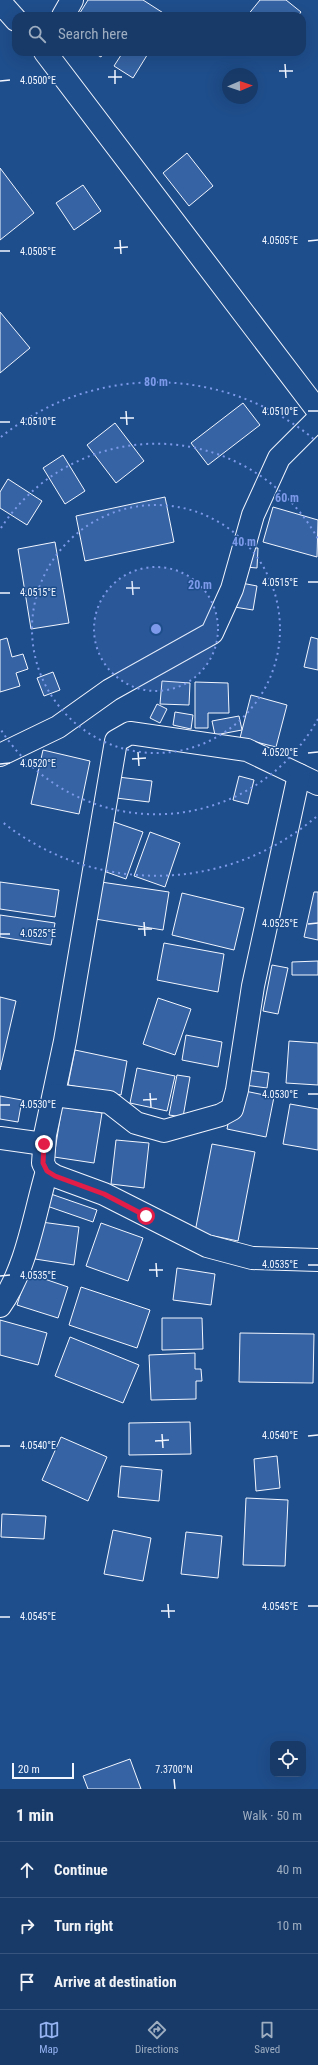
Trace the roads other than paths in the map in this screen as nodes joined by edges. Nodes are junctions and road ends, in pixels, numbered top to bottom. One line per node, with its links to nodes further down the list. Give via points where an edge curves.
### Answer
1 (72, 0): 3 (street)
2 (0, 2): 4 (street)
3 (65, 12)
4 (12, 16)
5 (48, 56): 6 (street)
6 (318, 411)
7 (318, 419): 8 (street, via 279,458 253,515 232,589 212,633 110,690 58,727)
8 (0, 755)
9 (308, 780): 10 (street, via 252,986 232,1109 221,1115 164,1131 136,1123 109,1102); 10 (street, via 247,750 130,733 116,741)
10 (54, 1095): 12 (street)
11 (0, 1138): 12 (street)
12 (44, 1144): 13 (street, via 43,1163)
13 (47, 1171): 14 (street, via 104,1194 206,1246 252,1258); 15 (street, via 21,1262 7,1296)
14 (318, 1260)
15 (0, 1306)

